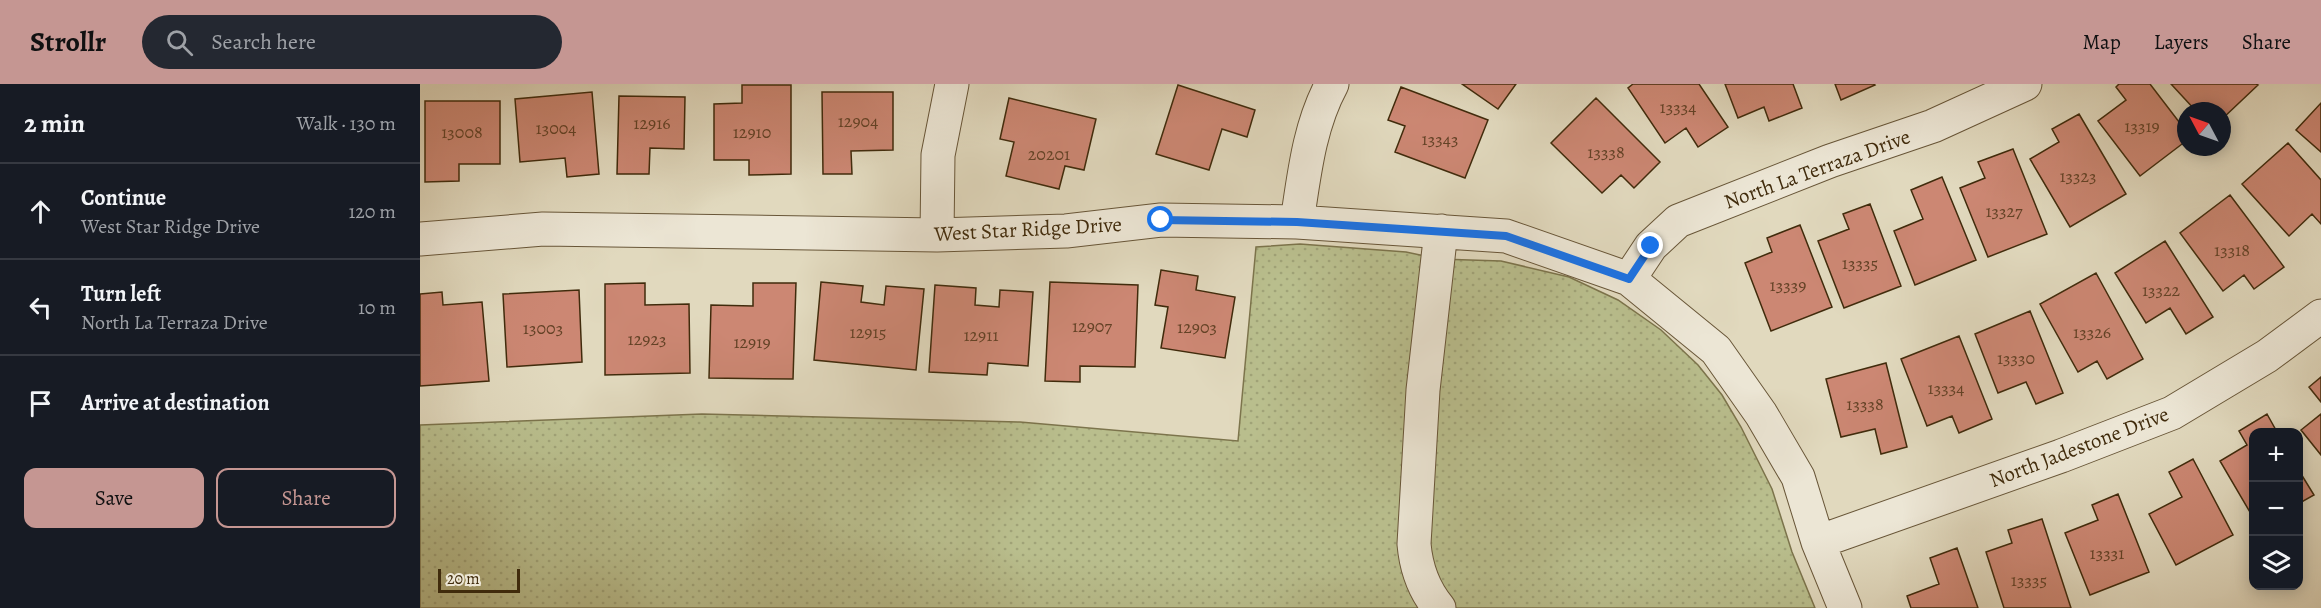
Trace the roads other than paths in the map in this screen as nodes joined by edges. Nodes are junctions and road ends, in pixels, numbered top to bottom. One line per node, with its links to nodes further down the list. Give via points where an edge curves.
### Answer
1 (951, 84): 6 (street, via 938,155)
2 (1332, 84): 4 (street, via 1307,156)
3 (2025, 84): 8 (street, North La Terraza Drive, via 1933,126 1830,161 1678,221 1651,246)
4 (1297, 222): 5 (street, West Star Ridge Drive); 6 (street, West Star Ridge Drive, via 1161,220 1066,231)
5 (1442, 231): 8 (street, West Star Ridge Drive, via 1506,236); 11 (street, via 1423,390 1414,544 1425,586)
6 (937, 235): 7 (street, West Star Ridge Drive, via 543,229)
7 (420, 239)
8 (1629, 279): 10 (street, West Star Ridge Drive, via 1716,350 1761,414 1798,477)
9 (2321, 316): 10 (street, North Jadestone Drive, via 2267,356 2172,413)
10 (1818, 542): 12 (street, West Star Ridge Drive)
11 (1439, 608)
12 (1845, 608)

